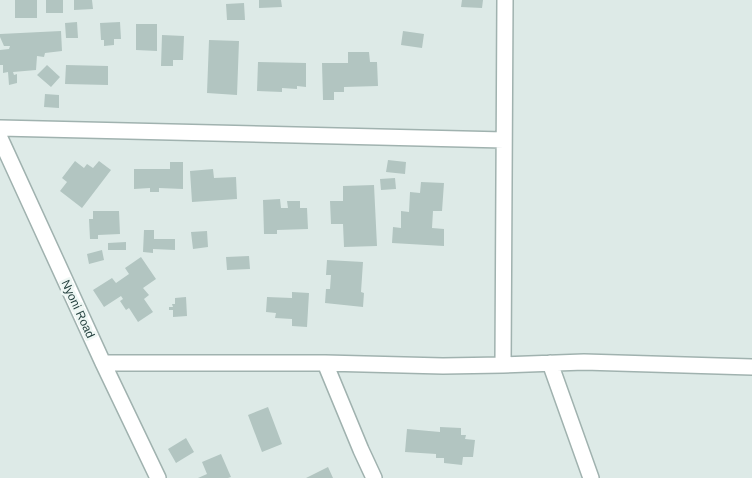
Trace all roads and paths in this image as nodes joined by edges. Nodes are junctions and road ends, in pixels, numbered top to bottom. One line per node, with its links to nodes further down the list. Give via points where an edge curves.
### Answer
1 (505, 0): 4 (street)
2 (0, 128): 4 (street)
3 (0, 138): 5 (street, Nyoni Road)
4 (504, 140): 8 (street)
5 (103, 363): 6 (street); 10 (street, Nyoni Road)
6 (325, 363): 8 (street); 11 (street)
7 (550, 363): 8 (street); 9 (street); 12 (street)
8 (503, 365)
9 (752, 368)
10 (158, 478)
11 (374, 478)
12 (591, 478)

